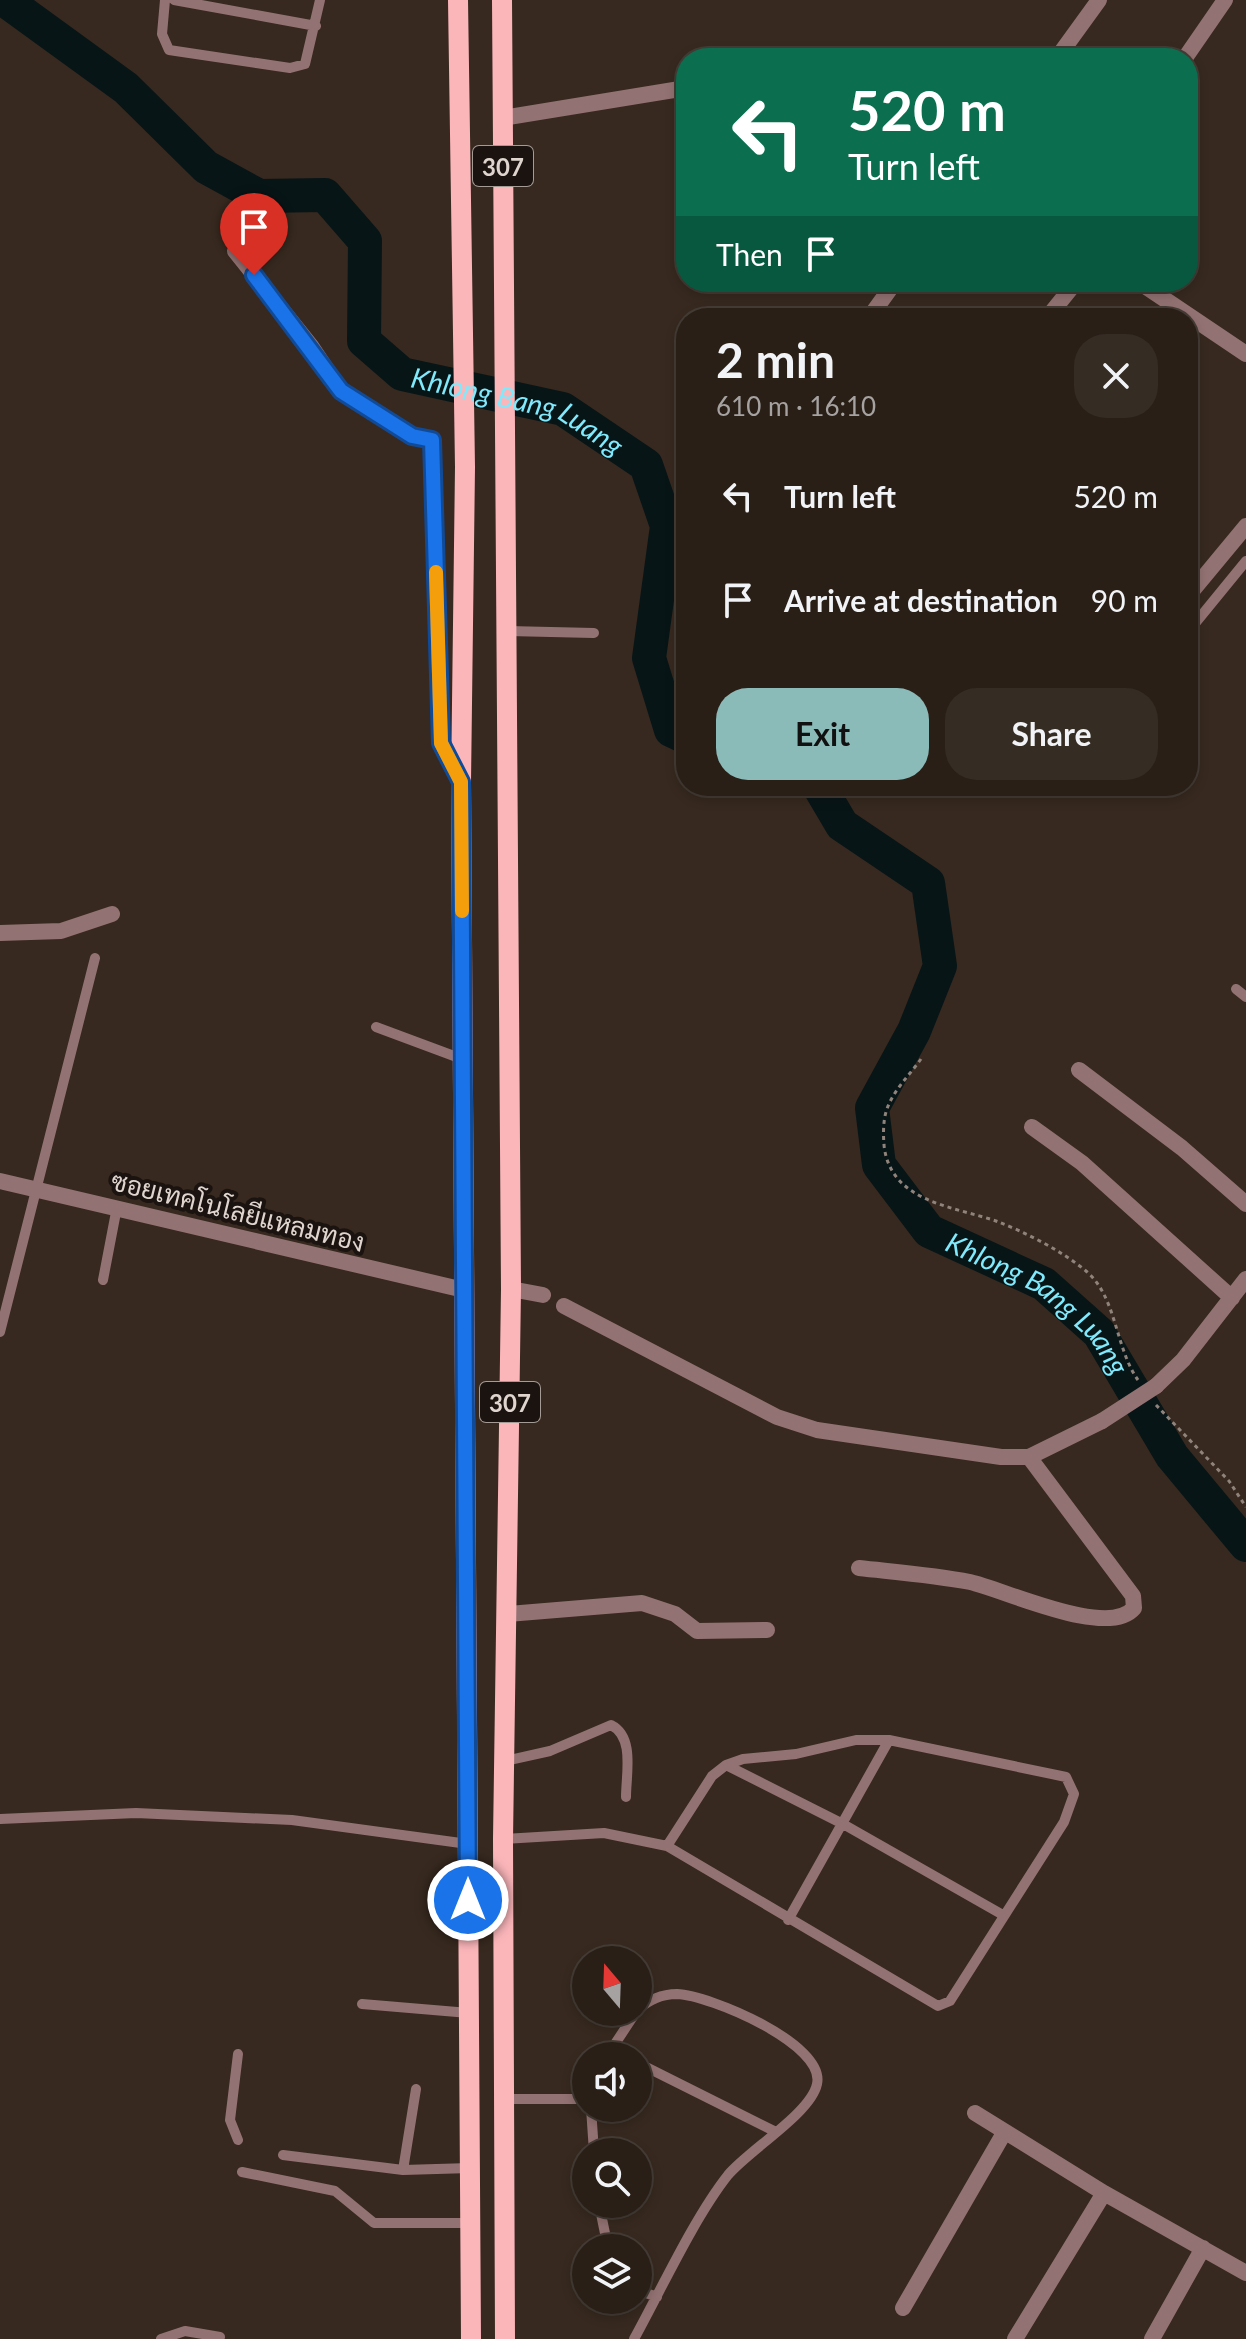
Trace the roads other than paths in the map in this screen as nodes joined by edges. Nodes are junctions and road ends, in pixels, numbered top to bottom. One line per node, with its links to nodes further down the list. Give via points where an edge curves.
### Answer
1 (165, 0): 8 (lane, via 162,34 169,50 297,68 305,64)
2 (174, 0): 8 (lane)
3 (320, 0): 8 (lane)
4 (458, 0): 27 (main road, 307, via 465,467)
5 (502, 0): 12 (main road, 307)
6 (1099, 0): 9 (street)
7 (1225, 0): 10 (street)
8 (316, 26)
9 (1064, 48)
10 (1192, 48)
11 (676, 90): 12 (street)
12 (503, 118): 25 (main road, 307)
13 (235, 251): 20 (street, via 341,391 412,436)
14 (1068, 292): 16 (street)
15 (1154, 292): 17 (street)
16 (1055, 308)
17 (1178, 308)
18 (1198, 322): 19 (street)
19 (1246, 354)
20 (432, 440): 27 (lane, via 441,743)
21 (1246, 526): 23 (street)
22 (1246, 561): 24 (lane)
23 (1198, 584)
24 (1198, 620)
25 (505, 631): 26 (lane); 43 (main road, 307)
26 (594, 633)
27 (461, 782): 34 (main road, 307)
28 (112, 914): 29 (street, via 61,931)
29 (0, 933)
30 (95, 958): 38 (lane)
31 (1236, 989): 32 (lane)
32 (1246, 997)
33 (376, 1027): 34 (lane)
34 (462, 1059): 44 (main road, 307)
35 (1079, 1070): 39 (street)
36 (1032, 1127): 46 (street, via 1082,1163)
37 (0, 1181): 38 (street, ซอยเทคโนโลยีแหลมทอง)
38 (39, 1188): 40 (street, ซอยเทคโนโลยีแหลมทอง); 48 (lane)
39 (1246, 1204)
40 (117, 1207): 42 (lane); 44 (street, ซอยเทคโนโลยีแหลมทอง)
41 (1246, 1279): 46 (street)
42 (103, 1280)
43 (511, 1289): 45 (street); 51 (main road, 307)
44 (464, 1290): 60 (main road, 307)
45 (543, 1295)
46 (1232, 1298): 49 (street, bridge, via 1183,1360 1151,1388 1102,1421)
47 (564, 1306): 49 (street, via 736,1398 804,1426 955,1451)
48 (0, 1332)
49 (1029, 1457): 50 (street, via 1133,1596 1129,1615 1117,1620 1079,1614 970,1583)
50 (859, 1568)
51 (507, 1614): 52 (street, via 642,1603 675,1614 697,1631); 54 (main road, 307)
52 (767, 1630)
53 (889, 1740): 55 (lane, via 856,1740); 58 (lane); 62 (lane, via 1066,1777 1071,1783 1074,1794 1064,1822)
54 (505, 1761): 56 (lane, via 550,1751 611,1725 624,1736 627,1748); 59 (main road, 307)
55 (726, 1765): 58 (lane); 61 (lane, via 712,1776)
56 (626, 1797)
57 (0, 1819): 60 (lane, via 136,1813 292,1820)
58 (843, 1824): 62 (lane); 63 (lane)
59 (503, 1839): 61 (lane, via 604,1833); 71 (main road, 307)
60 (468, 1844): 66 (main road, 307)
61 (667, 1846): 63 (lane)
62 (1003, 1915): 63 (lane, via 950,2001 938,2006)
63 (788, 1920)
64 (652, 2002): 74 (lane, via 680,1994 750,2015 804,2054 816,2069 817,2086)
65 (362, 2004): 66 (lane)
66 (469, 2013): 70 (main road, 307)
67 (238, 2054): 76 (lane, via 230,2120)
68 (652, 2070): 74 (lane)
69 (416, 2089): 79 (lane)
70 (469, 2099): 71 (main road); 78 (main road, 307)
71 (505, 2099): 72 (lane); 91 (main road, 307)
72 (572, 2099)
73 (975, 2113): 75 (street)
74 (774, 2131): 86 (lane, via 728,2175)
75 (1004, 2133): 81 (street); 87 (street)
76 (238, 2140)
77 (283, 2155): 79 (lane)
78 (470, 2168): 79 (lane); 82 (main road, 307)
79 (403, 2170)
80 (242, 2172): 82 (lane, via 335,2191 374,2223)
81 (1104, 2193): 83 (street); 93 (street)
82 (472, 2223): 90 (main road, 307)
83 (1203, 2248): 84 (street); 94 (street)
84 (1246, 2273)
85 (652, 2295): 86 (lane)
86 (657, 2297): 92 (lane)
87 (903, 2308)
88 (220, 2337): 89 (lane, via 185,2331)
89 (161, 2339)
90 (471, 2339)
91 (505, 2339)
92 (634, 2339)
93 (1015, 2339)
94 (1152, 2339)

